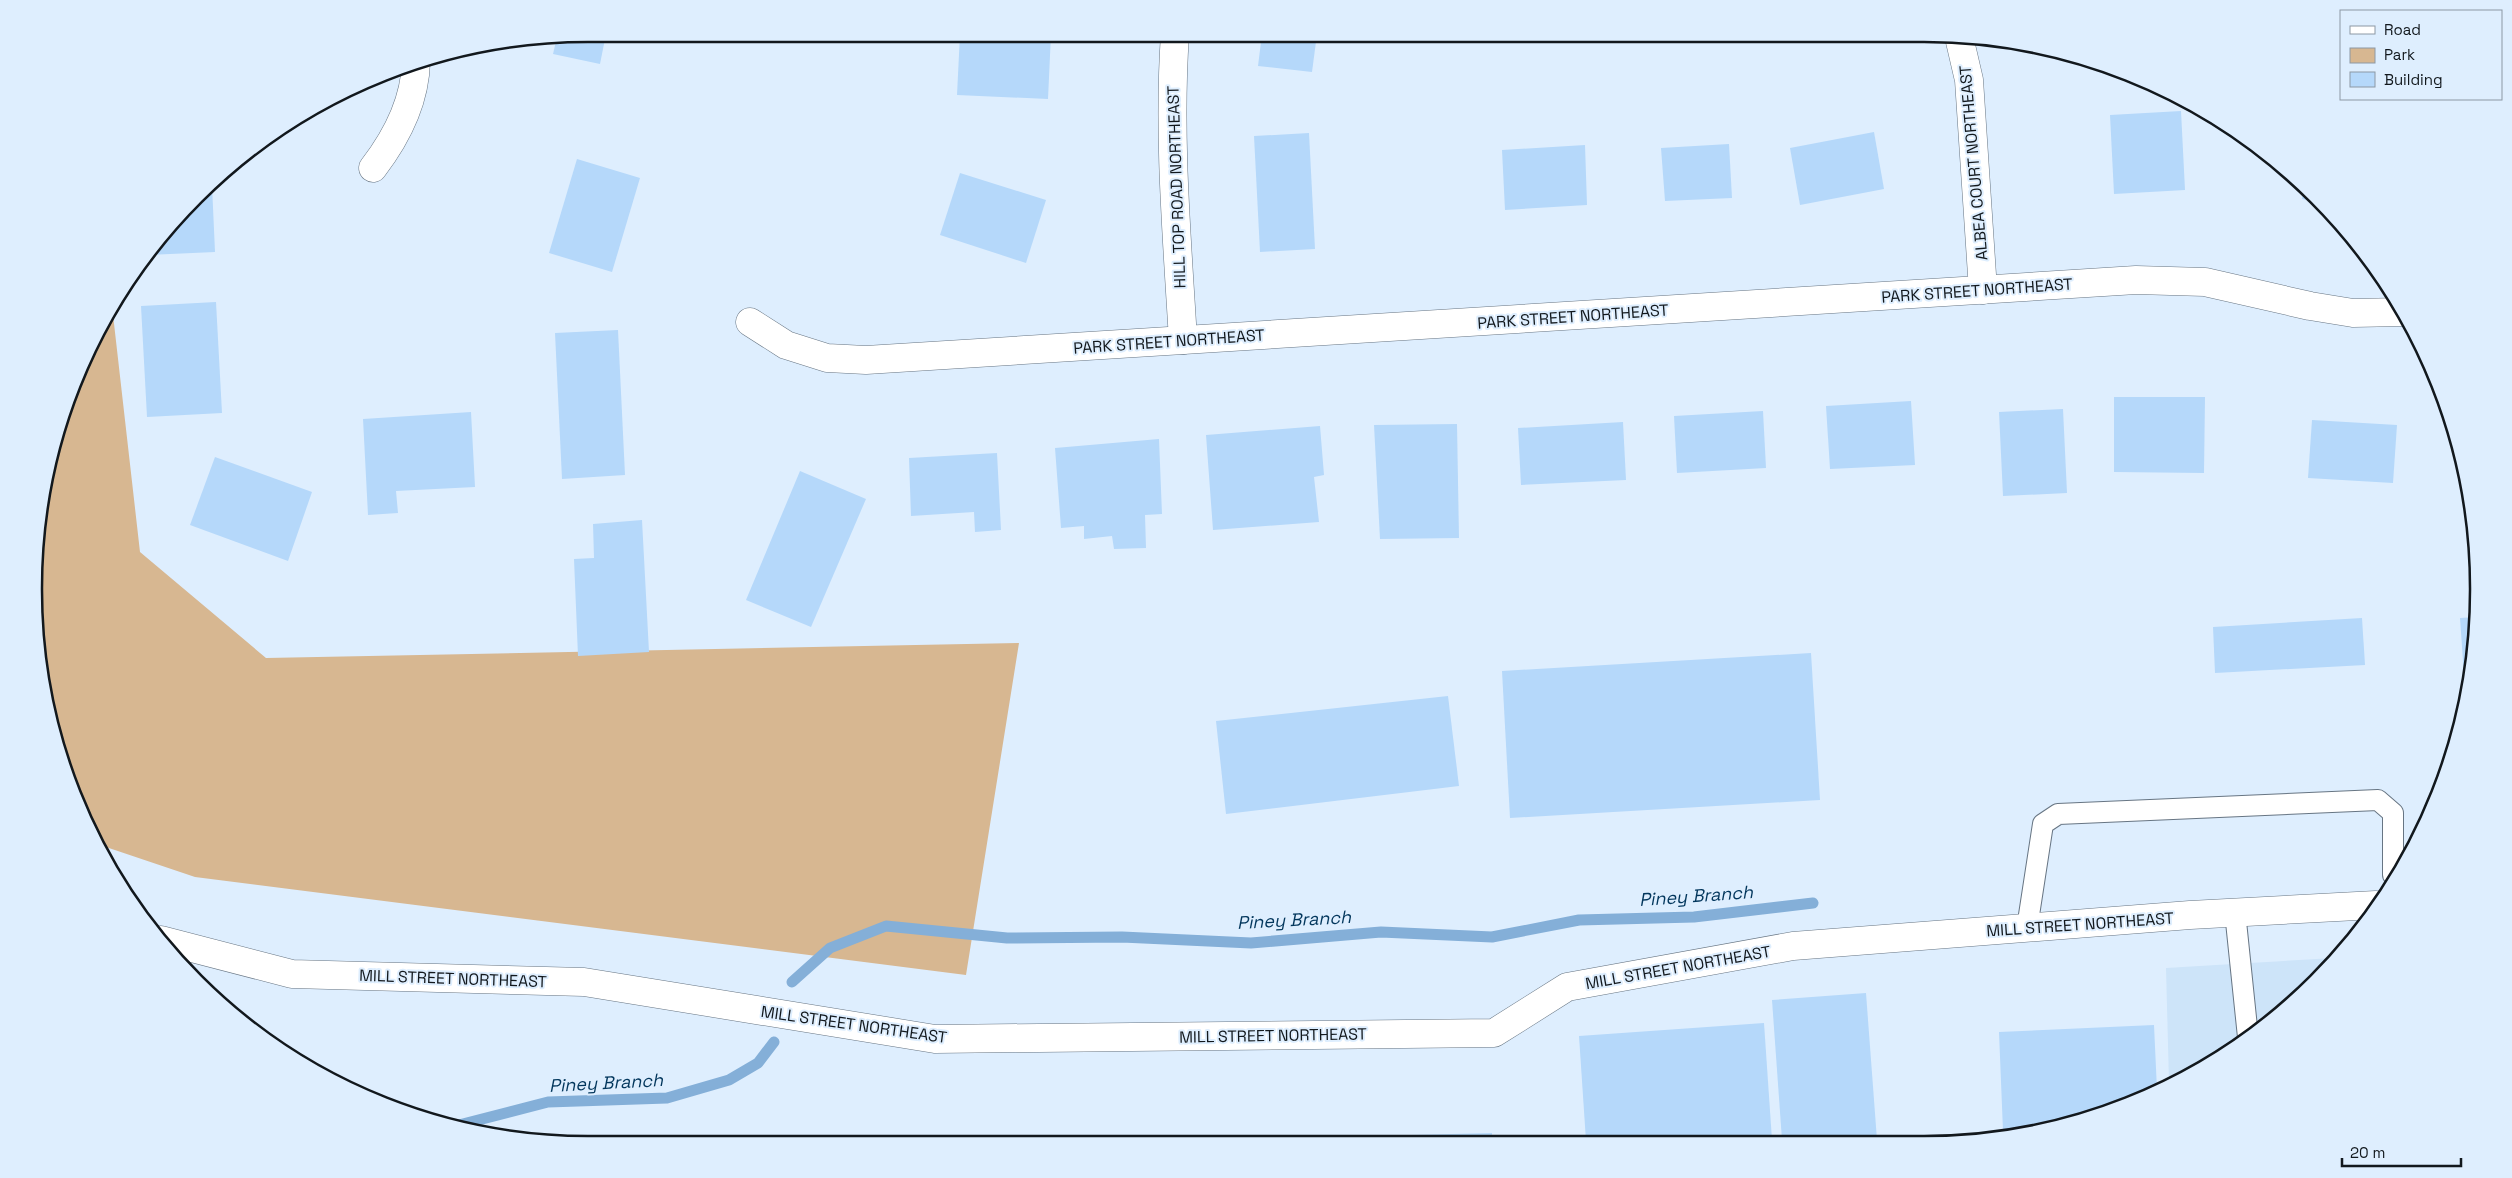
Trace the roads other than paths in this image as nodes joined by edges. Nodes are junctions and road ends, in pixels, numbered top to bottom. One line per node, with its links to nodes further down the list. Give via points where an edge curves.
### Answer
1 (1174, 42): 8 (street, HILL TOP ROAD NORTHEAST, via 1172,173)
2 (1961, 44): 5 (street, ALBEA COURT NORTHEAST, via 1969,80)
3 (416, 71): 4 (street, via 406,113 388,149)
4 (373, 168)
5 (1984, 290): 6 (street, PARK STREET NORTHEAST, via 2136,280 2205,282 2353,313); 8 (street, PARK STREET NORTHEAST)
6 (2394, 312)
7 (750, 322): 8 (street, PARK STREET NORTHEAST, via 786,345 827,358 866,360)
8 (1183, 340)
9 (2393, 867): 12 (lane, via 2393,813 2378,800 2058,814 2043,824)
10 (2368, 905): 11 (street, MILL STREET NORTHEAST)
11 (2235, 912): 12 (street, MILL STREET NORTHEAST); 14 (lane)
12 (2027, 928): 13 (street, MILL STREET NORTHEAST, via 1793,946 1567,987 1494,1033 935,1039 584,982 292,974)
13 (173, 943)
14 (2247, 1029)

